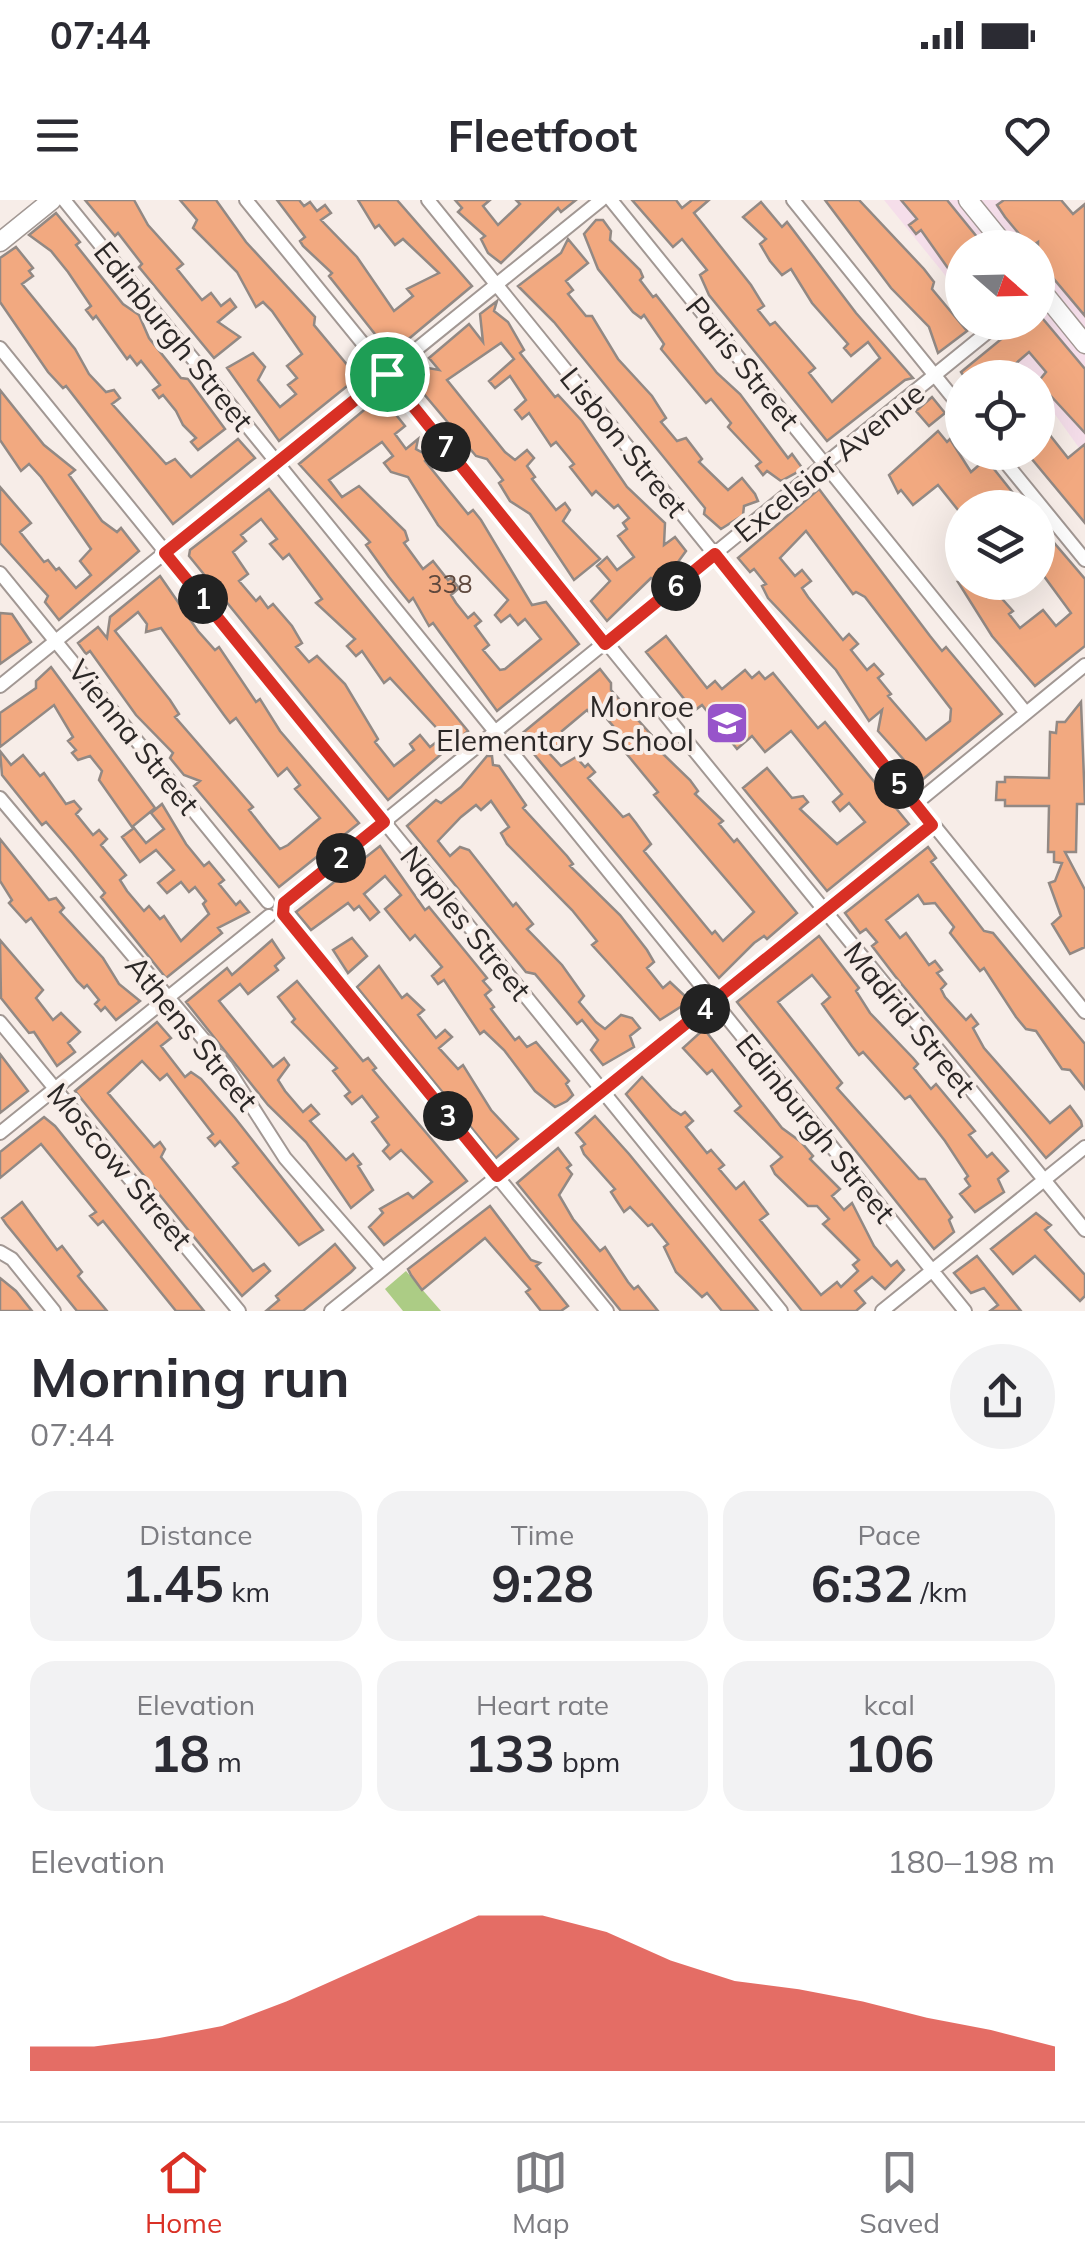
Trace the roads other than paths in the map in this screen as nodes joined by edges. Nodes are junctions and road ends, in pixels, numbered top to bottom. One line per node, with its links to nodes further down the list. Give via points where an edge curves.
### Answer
1 (52, 200): 10 (main road)
2 (64, 200): 19 (street, Edinburgh Street)
3 (246, 200): 16 (street, Madrid Street)
4 (428, 200): 11 (street, Lisbon Street)
5 (601, 200): 11 (street)
6 (611, 200): 20 (street, Paris Street)
7 (793, 200): 17 (street)
8 (976, 202): 9 (main road)
9 (995, 230)
10 (0, 242)
11 (496, 284): 16 (street); 23 (street, Lisbon Street)
12 (1055, 308): 14 (main road)
13 (978, 340): 17 (street, Excelsior Avenue)
14 (1085, 344)
15 (0, 348): 22 (street, Naples Street)
16 (387, 374): 19 (street); 27 (street, Madrid Street)
17 (935, 376): 18 (street); 20 (street, Excelsior Avenue)
18 (945, 389)
19 (276, 464): 22 (street); 31 (street, Edinburgh Street)
20 (825, 464): 23 (street, Excelsior Avenue); 30 (street, Paris Street)
21 (1012, 470): 24 (street)
22 (165, 553): 26 (street); 34 (street, Naples Street)
23 (715, 554): 27 (street, Excelsior Avenue); 33 (street, Lisbon Street)
24 (1085, 560)
25 (0, 573): 26 (street, Vienna Street)
26 (55, 640): 29 (street); 36 (street, Vienna Street)
27 (605, 644): 31 (street, Excelsior Avenue); 37 (street, Madrid Street)
28 (1085, 665): 30 (street)
29 (0, 686)
30 (1026, 713): 33 (street)
31 (494, 732): 34 (street, Excelsior Avenue); 39 (street, Edinburgh Street)
32 (0, 798): 38 (street, Athens Street)
33 (915, 804): 35 (street, Lisbon Street)
34 (384, 822): 36 (street, Excelsior Avenue); 43 (street, Naples Street)
35 (932, 825): 37 (street); 40 (street, Lisbon Street)
36 (276, 909): 38 (street, Excelsior Avenue); 46 (street, Vienna Street)
37 (823, 912): 39 (street); 47 (street, Madrid Street)
38 (166, 999): 42 (street, Excelsior Avenue); 50 (street, Athens Street, via 226,1066 285,1158)
39 (714, 1002): 43 (street); 51 (street, Edinburgh Street)
40 (1085, 1012)
41 (0, 1022): 42 (street, Moscow Street)
42 (56, 1087): 44 (street, Excelsior Avenue); 53 (street, Moscow Street)
43 (603, 1090): 46 (street); 56 (street, Naples Street)
44 (0, 1133)
45 (1085, 1147): 47 (street)
46 (497, 1176): 50 (street); 55 (street, Vienna Street)
47 (1044, 1181): 48 (street, Madrid Street); 51 (street)
48 (1085, 1230)
49 (0, 1252): 52 (street)
50 (382, 1270): 54 (street)
51 (932, 1271): 57 (street); 58 (street, Edinburgh Street)
52 (54, 1311)
53 (239, 1311)
54 (331, 1311)
55 (606, 1311)
56 (782, 1311)
57 (882, 1311)
58 (964, 1311)

